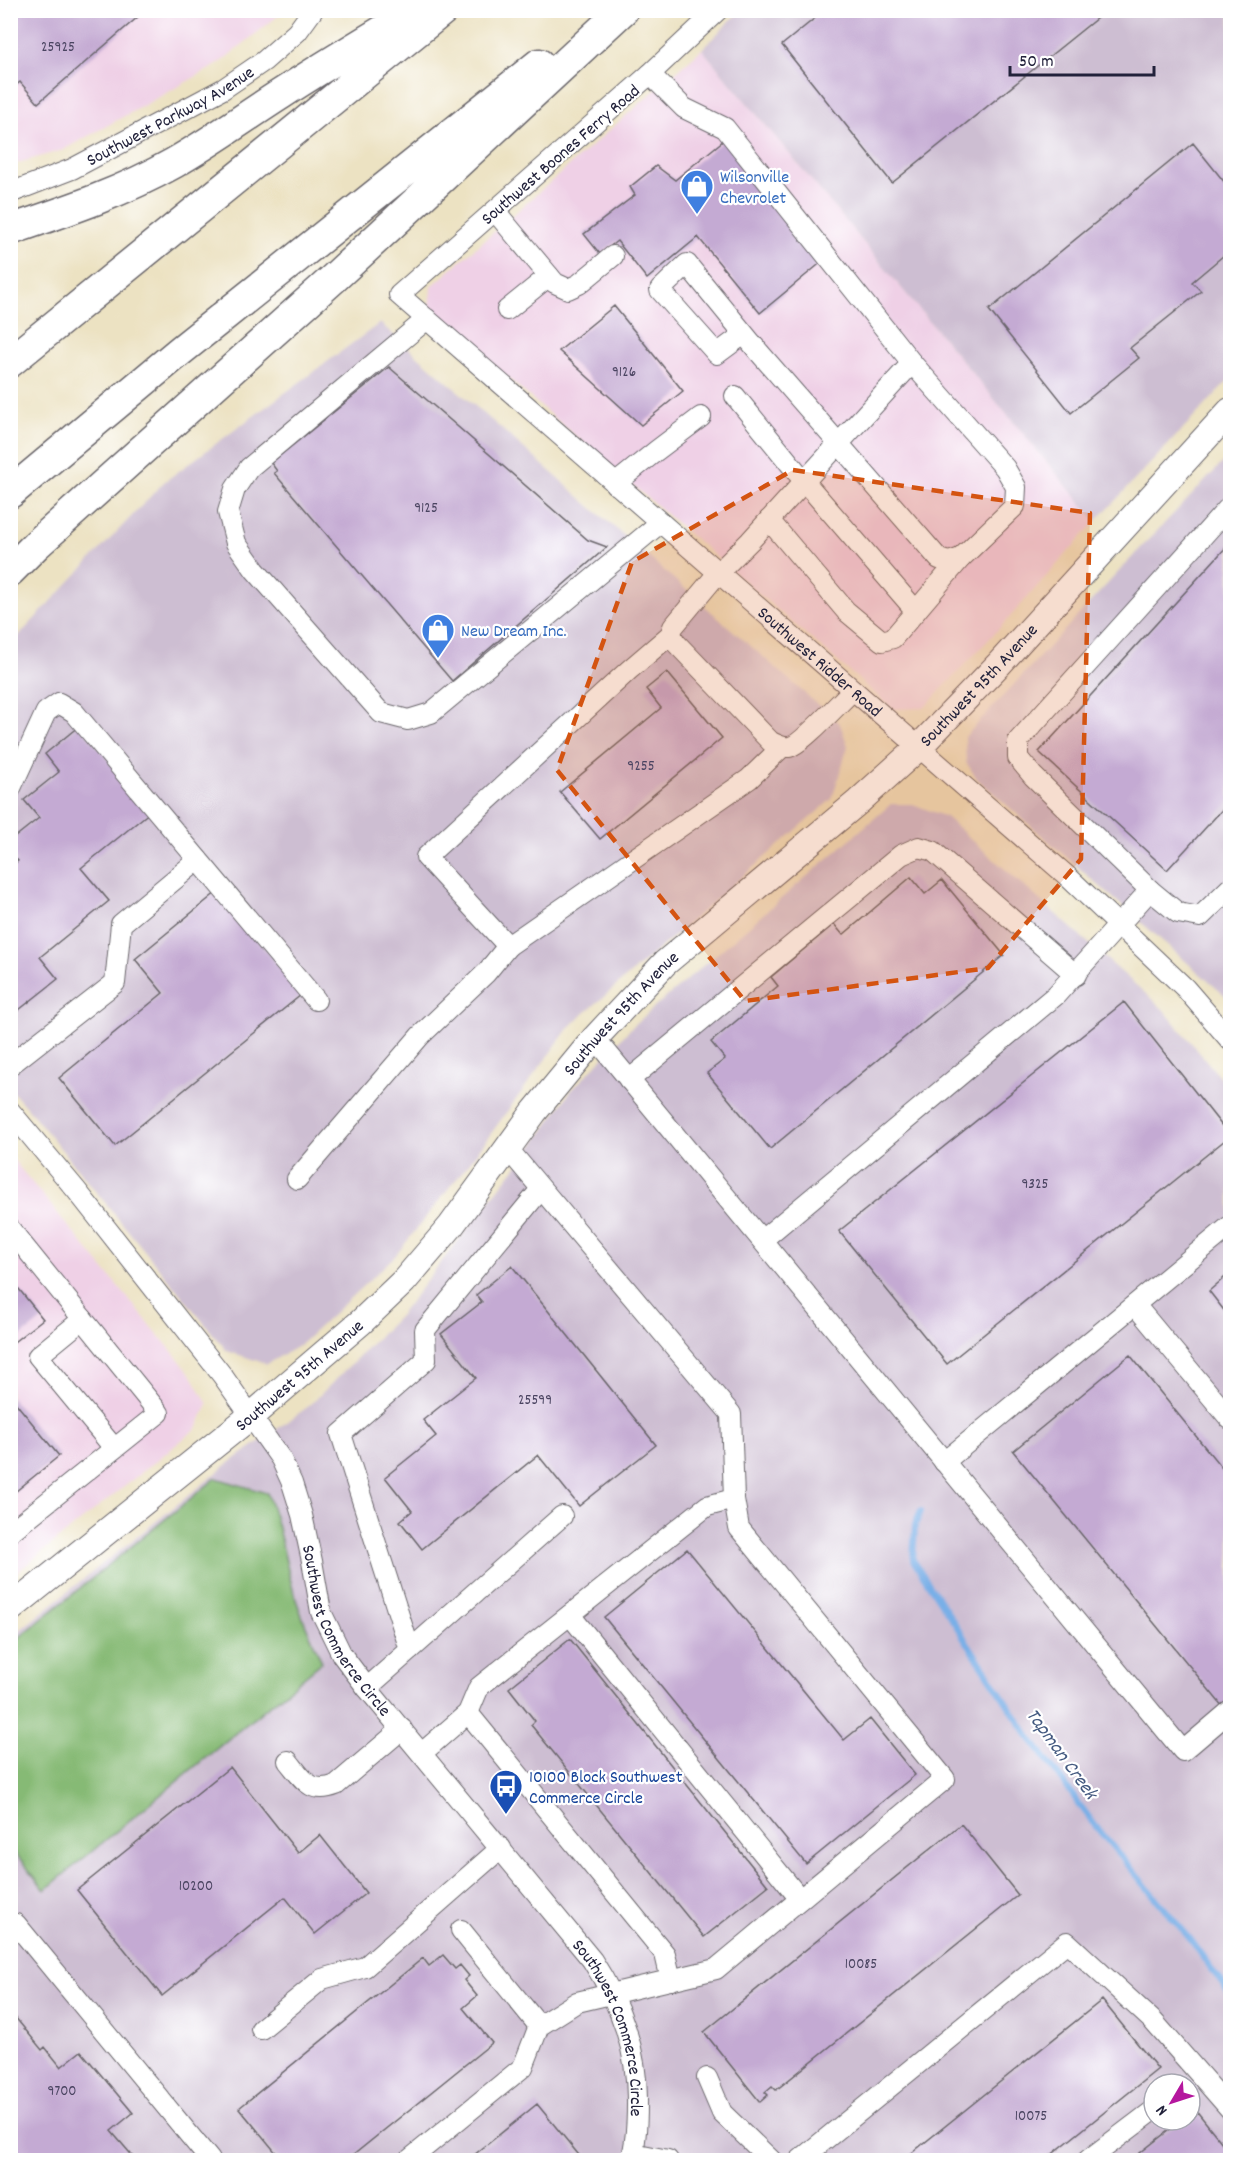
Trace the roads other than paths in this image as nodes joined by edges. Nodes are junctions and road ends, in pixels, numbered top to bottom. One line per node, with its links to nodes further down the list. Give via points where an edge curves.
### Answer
1 (313, 10): 8 (street, Southwest Parkway Avenue, via 297,32 264,61 223,89 72,169)
2 (417, 10): 10 (highway, via 173,164 71,210)
3 (443, 10): 17 (highway)
4 (605, 10): 25 (highway, via 180,351)
5 (623, 10): 30 (highway)
6 (718, 10): 7 (street, Southwest Boones Ferry Road)
7 (650, 74): 9 (street, Southwest Boones Ferry Road); 18 (street, via 684,108 725,128)
8 (10, 193)
9 (495, 211): 12 (street); 13 (street, Southwest Boones Ferry Road)
10 (10, 230)
11 (613, 256): 12 (street, via 568,289)
12 (549, 276): 14 (street)
13 (399, 295): 15 (street, Southwest Ridder Road)
14 (507, 310)
15 (427, 318): 24 (street, Southwest Ridder Road); 28 (street, via 249,468 235,489 228,512 236,543 255,570 381,713 408,720 431,713)
16 (744, 334): 16 (street, via 687,264 660,290 717,354); 22 (street)
17 (10, 362)
18 (912, 363): 22 (street); 29 (street, via 1005,468 1016,488 1015,506)
19 (735, 396): 23 (street)
20 (1230, 411): 36 (main road, Southwest 95th Avenue)
21 (702, 417): 24 (street)
22 (838, 444): 23 (street); 29 (street, via 939,559 949,562)
23 (804, 482): 27 (street); 32 (street)
24 (615, 484): 28 (street, Southwest Ridder Road)
25 (10, 493)
26 (1230, 506): 40 (street, via 1018,741 1018,758 1033,776)
27 (769, 520): 31 (street); 32 (street, via 846,611 882,641 893,638)
28 (660, 523): 31 (street, Southwest Ridder Road)
29 (961, 558): 32 (street)
30 (10, 571)
31 (718, 573): 33 (street); 34 (street, Southwest Ridder Road)
32 (916, 611)
33 (671, 634): 35 (street, via 771,742); 42 (street, via 426,857)
34 (853, 690): 35 (street, via 801,740); 36 (street, Southwest Ridder Road)
35 (782, 747): 42 (street, via 749,779)
36 (919, 747): 41 (street, Southwest Ridder Road); 45 (main road, Southwest 95th Avenue, via 665,963)
37 (10, 790): 38 (street, via 46,712 59,703 65,705 75,712)
38 (198, 860): 44 (street); 47 (street, via 121,924 115,983)
39 (1230, 888): 40 (street, via 1200,917 1178,913)
40 (1150, 890): 41 (street)
41 (1119, 925): 43 (street); 46 (street, Southwest Ridder Road, via 1185,988)
42 (508, 946): 51 (street, via 486,973 420,1036)
43 (1076, 975): 48 (street, via 933,851 919,847 901,855); 55 (street)
44 (316, 1000)
45 (595, 1038): 48 (street); 50 (main road, Southwest 95th Avenue)
46 (1230, 1040)
47 (10, 1065)
48 (629, 1080): 55 (street)
49 (10, 1111): 58 (street, Southwest Commerce Circle)
50 (508, 1149): 52 (street); 58 (main road, Southwest 95th Avenue, via 404,1281)
51 (297, 1179)
52 (541, 1189): 62 (street, via 731,1414); 67 (street, via 426,1330 426,1360 341,1434)
53 (1230, 1227): 56 (street)
54 (10, 1229): 57 (street)
55 (762, 1240): 61 (street)
56 (1135, 1305): 59 (street); 61 (street)
57 (83, 1319): 60 (street, via 38,1356); 60 (street, via 159,1413)
58 (251, 1416): 65 (main road, Southwest 95th Avenue); 68 (street, Southwest Commerce Circle, via 281,1459 298,1500 321,1612 342,1655)
59 (1230, 1419)
60 (114, 1448): 64 (street)
61 (944, 1462): 69 (street, via 1183,1751)
62 (734, 1499): 66 (street, via 707,1506); 75 (street, via 739,1528 945,1779)
63 (562, 1516): 67 (street)
64 (10, 1532)
65 (10, 1609)
66 (570, 1615): 70 (street, via 479,1687); 75 (street)
67 (410, 1650): 68 (street)
68 (367, 1688): 71 (street, Southwest Commerce Circle)
69 (1230, 1711)
70 (468, 1713): 72 (street); 78 (street, via 665,1954)
71 (402, 1729): 72 (street, Southwest Commerce Circle); 73 (street, via 336,1785 323,1790 310,1786)
72 (423, 1753): 74 (street, Southwest Commerce Circle)
73 (288, 1761)
74 (501, 1848): 79 (street, Southwest Commerce Circle, via 592,1960); 81 (street, via 365,1967 322,1979)
75 (800, 1899): 78 (street, via 716,1969)
76 (10, 1928): 88 (street, via 16,1924)
77 (461, 1930): 80 (street)
78 (672, 1980): 79 (street)
79 (614, 1995): 80 (street, via 577,2002); 87 (street, Southwest Commerce Circle, via 626,2025 638,2082)
80 (539, 2026): 89 (street, via 523,2067)
81 (261, 2030)
82 (1189, 2072): 92 (street, via 1153,2021 1067,1942)
83 (707, 2078): 91 (street, via 722,2113)
84 (1202, 2086): 85 (street)
85 (1230, 2109)
86 (1142, 2119): 93 (street)
87 (632, 2157): 90 (street)
88 (210, 2160)
89 (409, 2160)
90 (668, 2160)
91 (771, 2160)
92 (800, 2160)
93 (1088, 2160)

